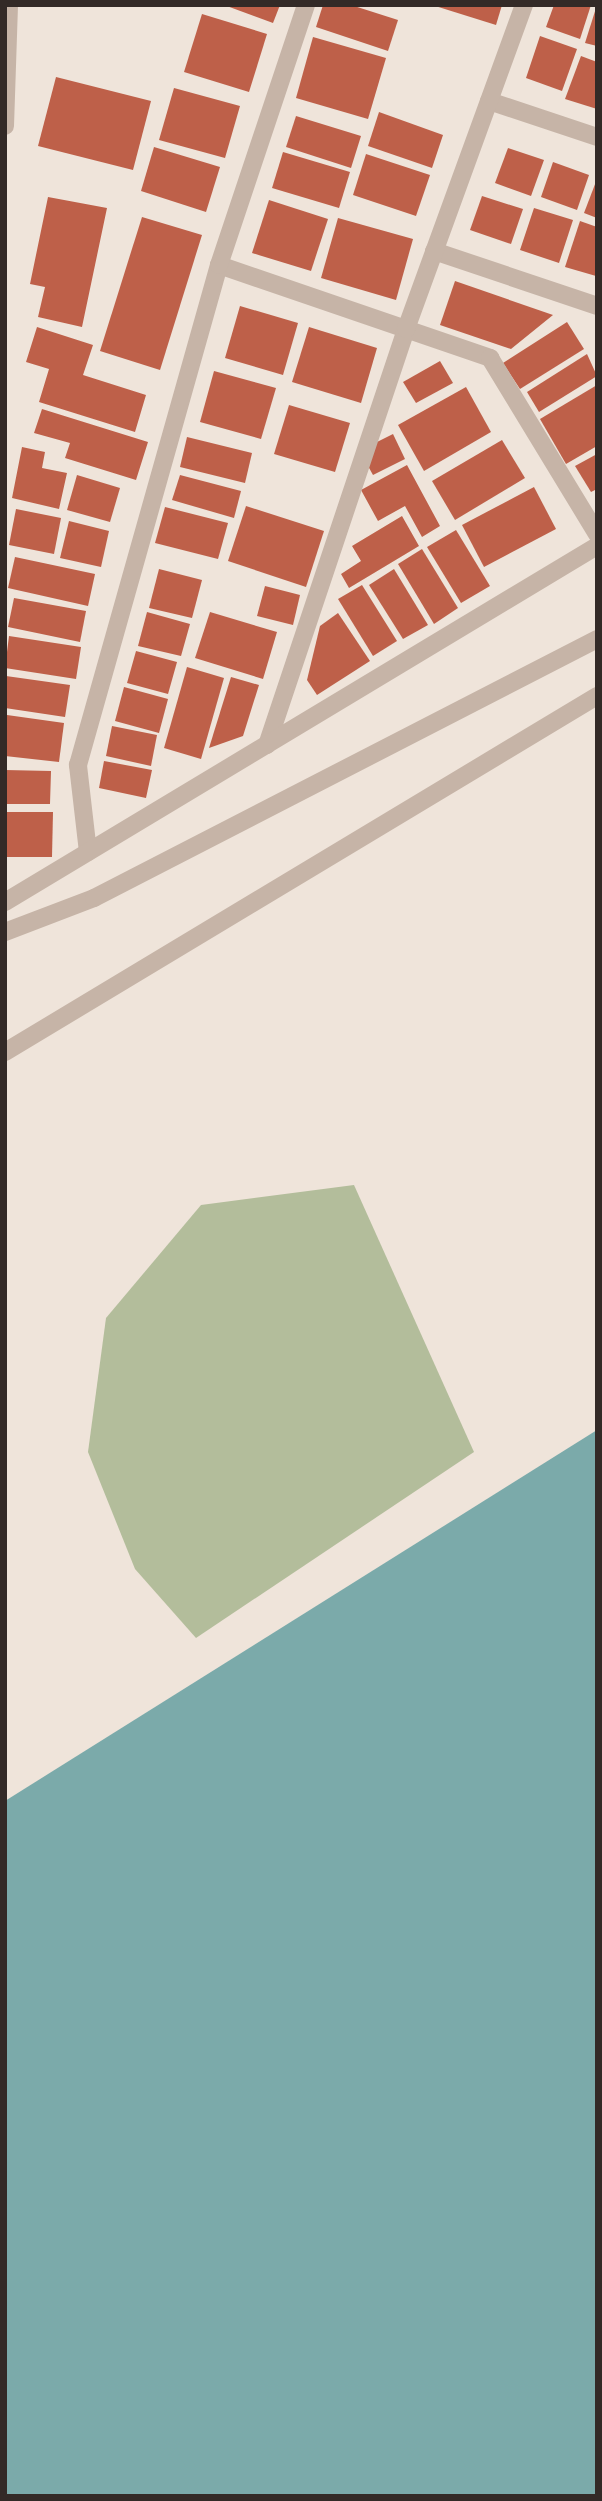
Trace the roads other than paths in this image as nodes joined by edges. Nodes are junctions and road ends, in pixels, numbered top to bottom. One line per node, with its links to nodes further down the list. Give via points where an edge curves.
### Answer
1 (9, 5): 5 (street)
2 (306, 5): 8 (street)
3 (524, 5): 4 (street)
4 (489, 101): 6 (street); 7 (street)
5 (5, 126)
6 (597, 137)
7 (434, 251): 9 (street); 10 (street)
8 (219, 265): 10 (street); 16 (street, via 78,765)
9 (597, 306)
10 (406, 329): 11 (street, via 491,358); 15 (street)
11 (597, 534)
12 (597, 546): 15 (street)
13 (597, 639): 18 (street, via 93,898)
14 (597, 696): 19 (street)
15 (267, 745): 16 (street)
16 (88, 852): 17 (street)
17 (5, 902)
18 (5, 932)
19 (5, 1052)

